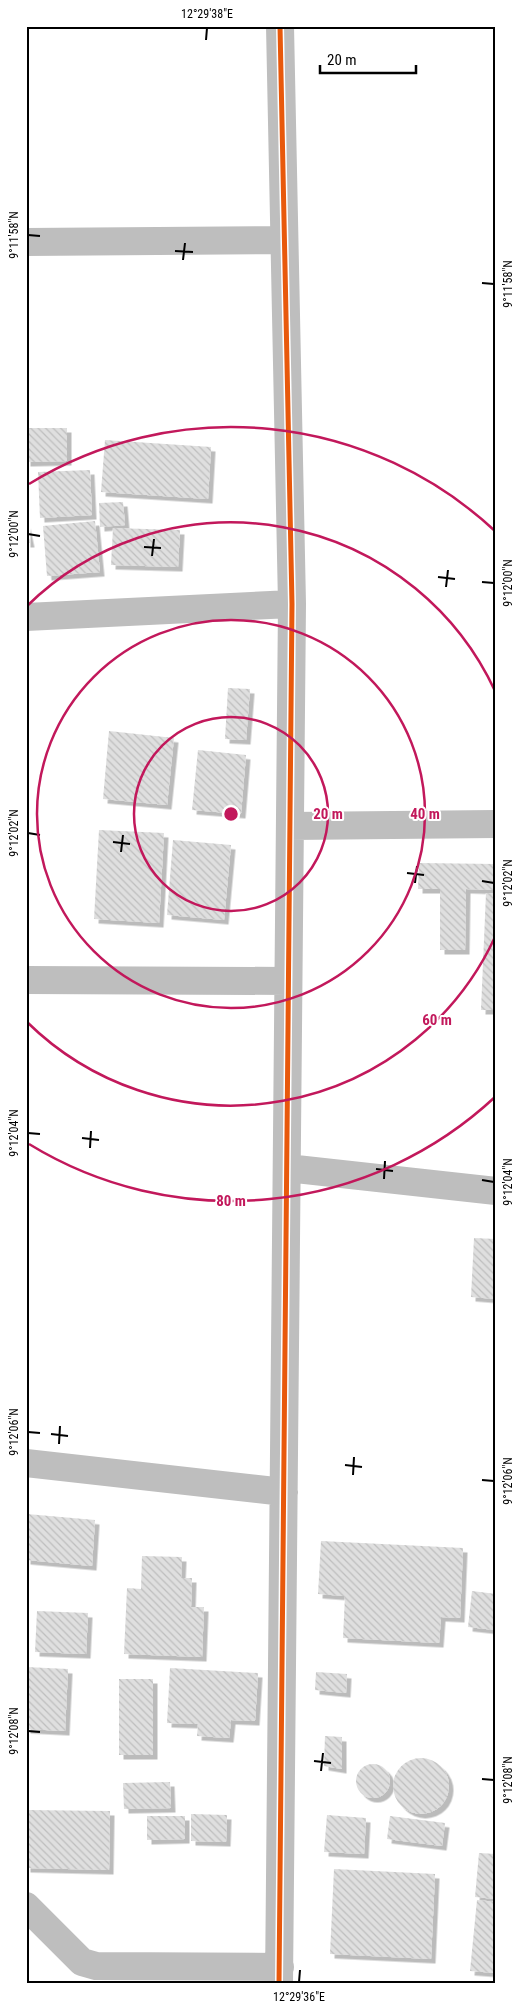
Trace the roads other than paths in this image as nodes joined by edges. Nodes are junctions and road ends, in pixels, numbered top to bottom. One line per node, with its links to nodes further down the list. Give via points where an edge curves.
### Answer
1 (280, 26): 2 (street)
2 (284, 240): 3 (street); 4 (street)
3 (26, 242)
4 (292, 604): 5 (street); 7 (street)
5 (26, 617)
6 (496, 824): 7 (street)
7 (290, 826): 9 (street)
8 (26, 980): 9 (street)
9 (288, 981): 10 (street)
10 (287, 1168): 11 (street); 13 (street)
11 (496, 1191)
12 (26, 1463): 13 (street)
13 (284, 1492): 15 (street)
14 (26, 1906): 15 (street, via 82,1962 96,1966)
15 (280, 1975)

